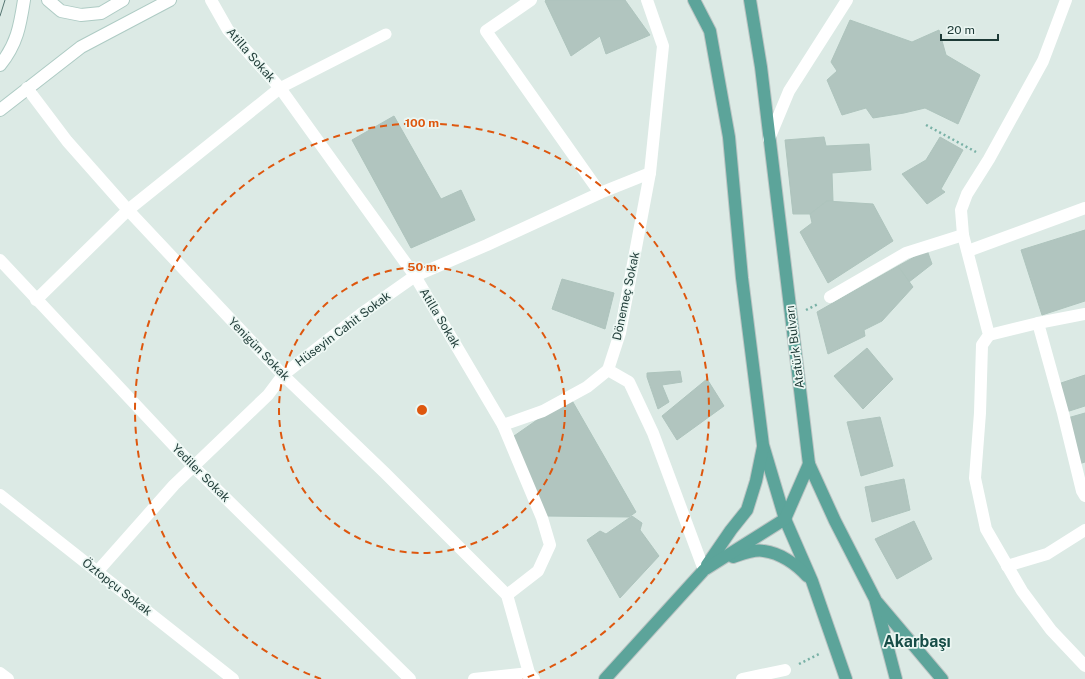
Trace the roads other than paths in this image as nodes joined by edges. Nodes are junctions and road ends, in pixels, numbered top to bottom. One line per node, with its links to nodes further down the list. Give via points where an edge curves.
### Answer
1 (24, 0): 13 (street, via 20,29 9,54)
2 (48, 0): 3 (street, via 61,11 81,15 101,12)
3 (123, 0)
4 (170, 0): 14 (street, via 81,47)
5 (211, 0): 15 (street, Atilla Sokak, via 228,30)
6 (531, 0): 19 (street, via 486,31)
7 (647, 0): 18 (street, Dönemeç Sokak, via 663,46)
8 (694, 0): 34 (main road, via 710,31 729,137 742,278)
9 (750, 0): 17 (main road, Atatürk Bulvarı)
10 (847, 0): 17 (street, via 789,91)
11 (1066, 0): 22 (street, via 1043,61 989,159 966,194 961,210)
12 (386, 34): 15 (lane)
13 (0, 65)
14 (27, 88): 16 (street); 21 (street, Yenigün Sokak, via 67,141)
15 (280, 88): 21 (street); 25 (street, Atilla Sokak)
16 (0, 110)
17 (769, 139): 35 (main road, Atatürk Bulvarı)
18 (650, 173): 19 (street, Hüseyin Cahit Sokak); 31 (street, Dönemeç Sokak, via 620,333)
19 (600, 193): 25 (street, Hüseyin Cahit Sokak)
20 (1085, 208): 23 (street)
21 (128, 210): 27 (street); 32 (street, Yenigün Sokak)
22 (963, 235): 23 (street); 26 (street, via 906,253)
23 (968, 251): 30 (street)
24 (0, 260): 27 (street, Yediler Sokak)
25 (415, 276): 32 (street, Hüseyin Cahit Sokak, via 360,314); 33 (street, Atilla Sokak)
26 (830, 297)
27 (36, 300): 36 (street, Yediler Sokak)
28 (1085, 314): 29 (street)
29 (1038, 323): 30 (street); 38 (street)
30 (989, 335): 41 (street, via 982,345 975,478 986,529)
31 (608, 370): 33 (street, via 587,387 543,411); 42 (street, via 629,382 654,433)
32 (283, 374): 36 (street, Hüseyin Cahit Sokak, via 268,395); 45 (street, Yenigün Sokak)
33 (503, 425): 45 (street, Atilla Sokak, via 542,518 550,545 538,571)
34 (763, 445): 39 (main road); 42 (main road, via 747,510)
35 (809, 464): 39 (main road); 46 (main road, Atatürk Bulvarı)
36 (194, 467): 43 (street, Hüseyin Cahit Sokak, via 174,485); 53 (street, Yediler Sokak)
37 (0, 495): 43 (street, Öztopçu Sokak)
38 (1085, 496)
39 (785, 519): 42 (main road); 44 (main road)
40 (1085, 530): 41 (street, via 1047,554)
41 (1007, 566): 47 (street, via 1051,630)
42 (704, 570): 44 (main road, via 743,553 763,550 794,564); 55 (main road)
43 (97, 572): 52 (street, Öztopçu Sokak)
44 (812, 581): 57 (main road)
45 (507, 595): 50 (street)
46 (875, 599): 58 (main road, Atatürk Bulvarı); 59 (main road)
47 (1085, 666)
48 (785, 670): 56 (street)
49 (0, 673): 51 (street)
50 (532, 676): 54 (street)
51 (8, 679)
52 (233, 679)
53 (410, 679)
54 (474, 679)
55 (605, 679)
56 (742, 679)
57 (846, 679)
58 (896, 679)
59 (942, 679)

